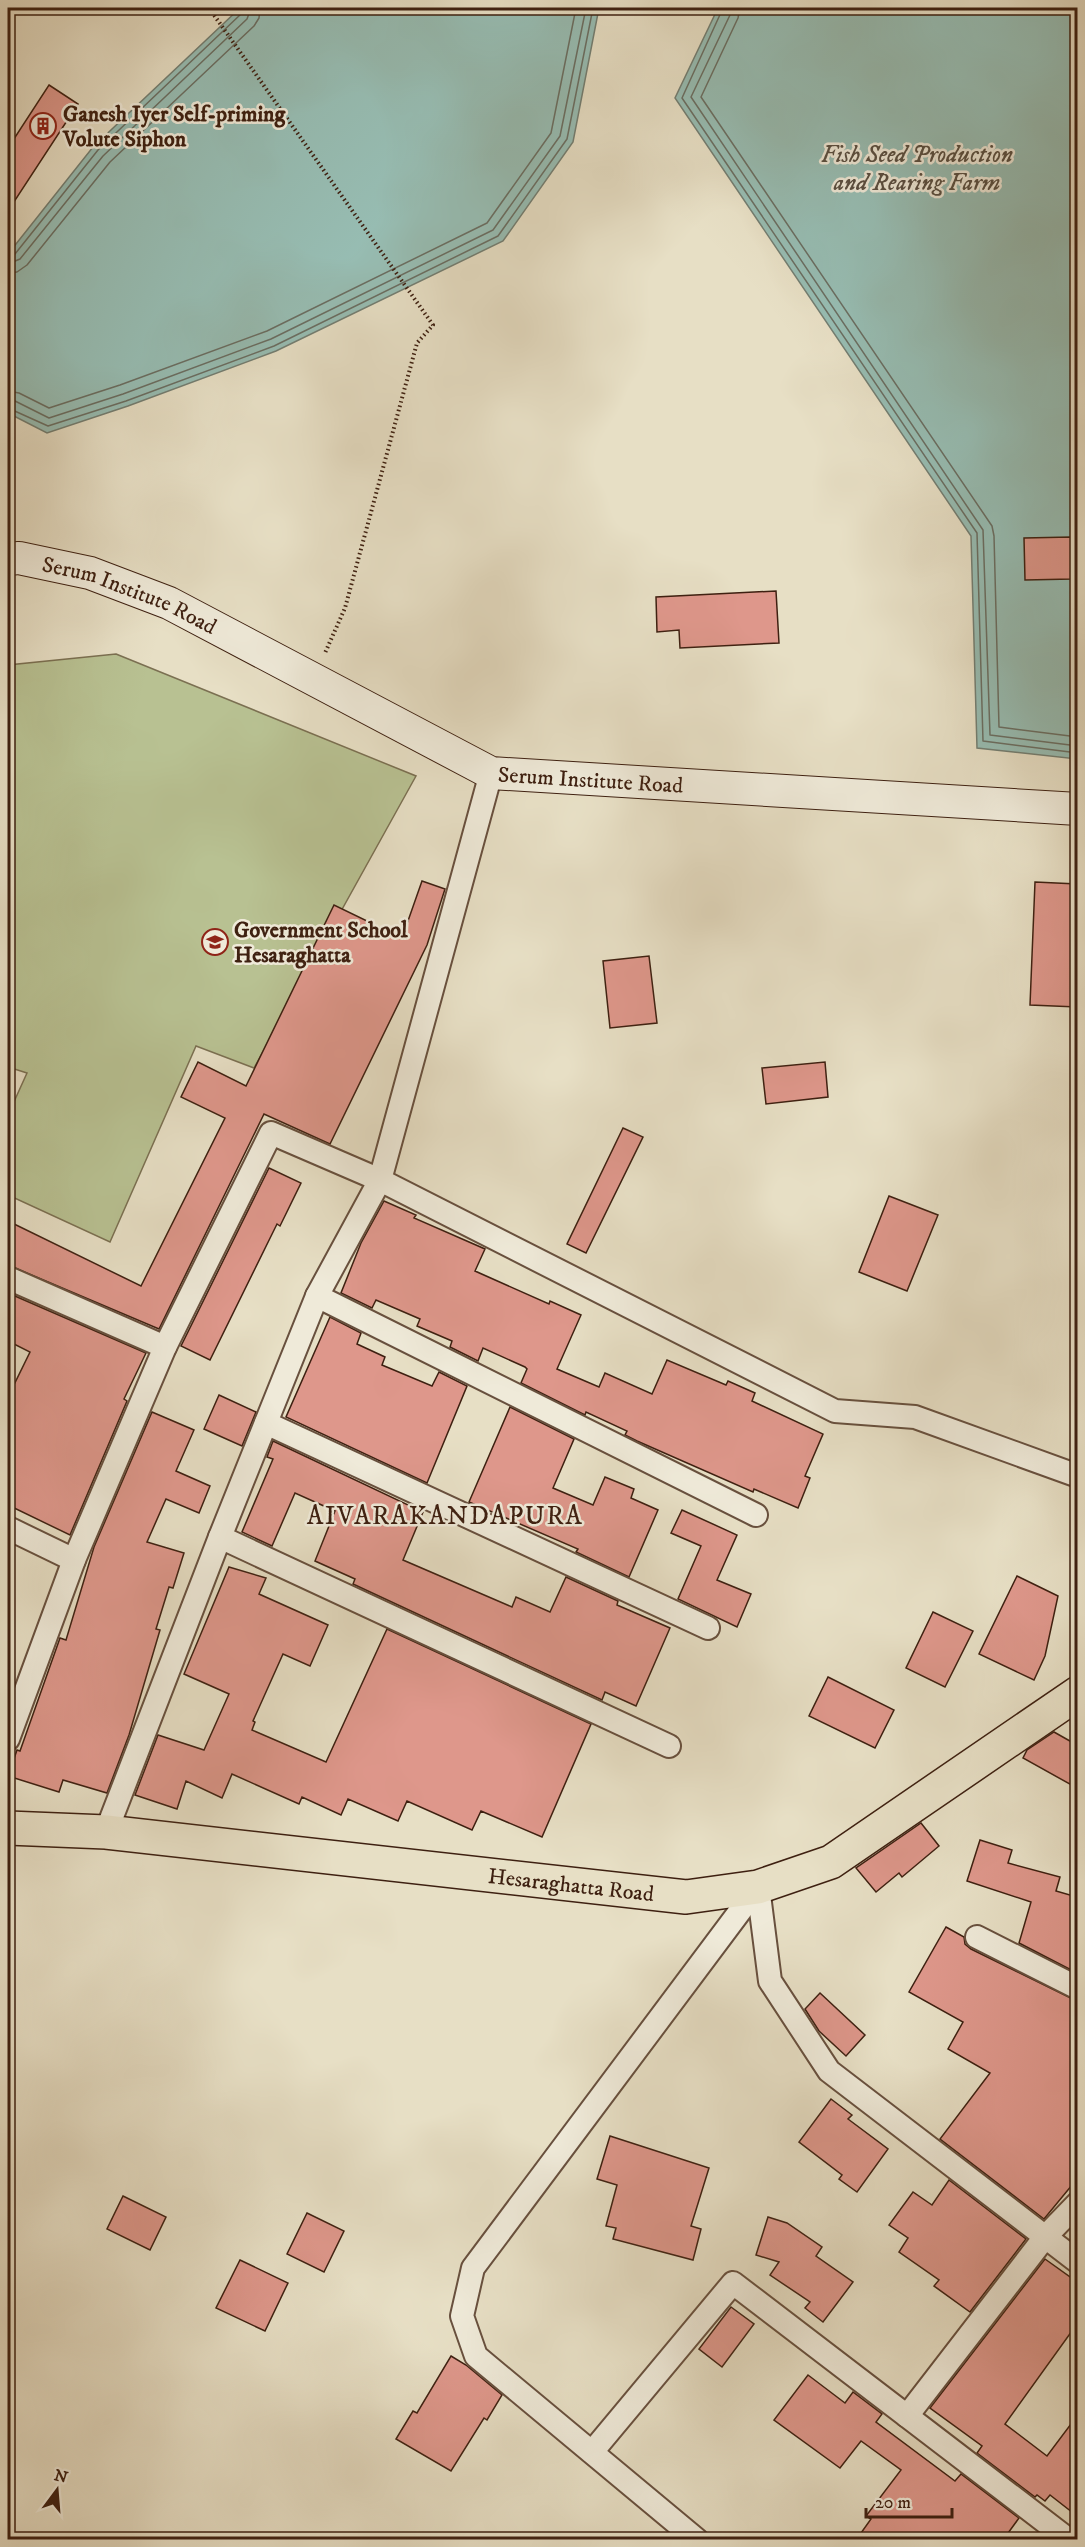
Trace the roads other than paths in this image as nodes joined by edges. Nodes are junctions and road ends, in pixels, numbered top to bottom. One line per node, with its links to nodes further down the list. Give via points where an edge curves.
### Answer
1 (8, 559): 2 (main road, Serum Institute Road, via 90,573 169,603)
2 (491, 773): 3 (main road, Serum Institute Road); 4 (street)
3 (1077, 809)
4 (380, 1180): 6 (street); 7 (street, via 270,1132); 9 (street, via 835,1411 915,1417)
5 (8, 1278): 7 (street)
6 (317, 1296): 8 (street); 10 (street)
7 (165, 1347): 13 (street)
8 (266, 1423): 12 (street); 14 (street)
9 (1077, 1476)
10 (756, 1515)
11 (8, 1528): 13 (street)
12 (220, 1537): 17 (street); 19 (street)
13 (74, 1560): 16 (street)
14 (708, 1628)
15 (1077, 1693): 20 (main road, Hesaraghatta Road, via 831,1862)
16 (8, 1739)
17 (669, 1746)
18 (8, 1828): 19 (main road, Hesaraghatta Road)
19 (106, 1832): 20 (main road, Hesaraghatta Road, via 686,1896)
20 (758, 1887): 24 (street, via 770,1981 829,2072); 27 (street, via 473,2268 462,2316 476,2356)
21 (976, 1937): 22 (street)
22 (1077, 1988)
23 (1077, 2203): 24 (street)
24 (1045, 2237): 25 (street); 26 (street)
25 (1077, 2262)
26 (907, 2416): 27 (street, via 733,2283); 29 (street)
27 (592, 2452): 28 (street)
28 (696, 2540)
29 (1069, 2540)

